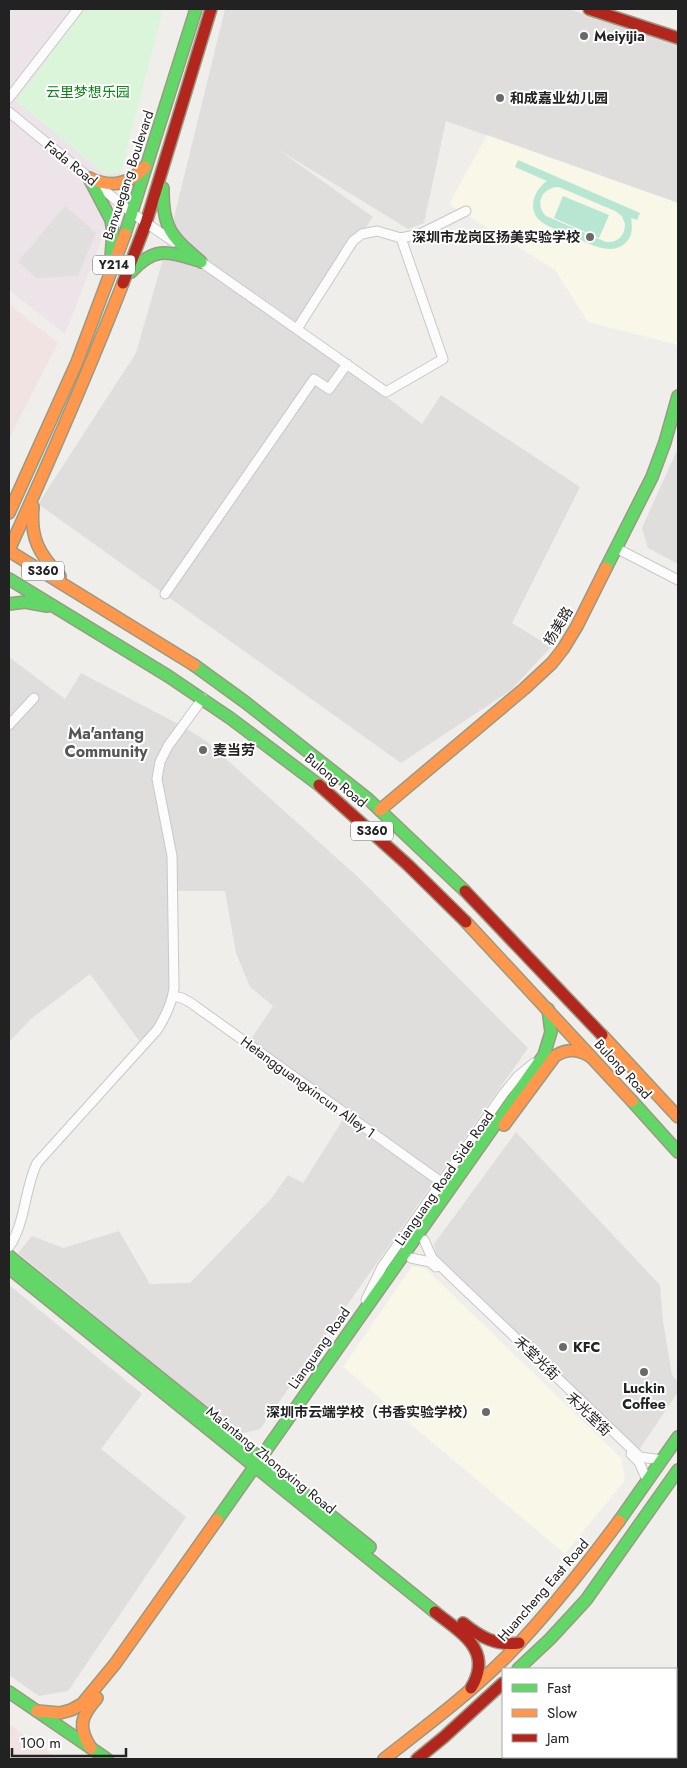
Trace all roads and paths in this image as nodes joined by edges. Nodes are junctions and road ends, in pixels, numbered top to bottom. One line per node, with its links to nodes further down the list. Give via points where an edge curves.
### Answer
1 (78, 9): 6 (street)
2 (196, 9): 8 (main road, Banxuegang Boulevard / Y214)
3 (210, 9): 9 (main road, Y214)
4 (590, 9): 5 (main road)
5 (678, 38)
6 (9, 98)
7 (9, 112): 10 (street, Fada Road)
8 (150, 158): 10 (main road, via 140,174 125,183 106,185); 12 (main road, Banxuegang Boulevard / Y214)
9 (164, 164): 13 (main road, Y214); 15 (main road, via 164,222 177,241)
10 (89, 178): 12 (street, Fada Road); 16 (main road, via 112,226)
11 (466, 211): 14 (street, via 420,234)
12 (132, 213): 13 (street, Fada Road); 16 (main road, Banxuegang Boulevard / Y214)
13 (146, 223): 15 (street, Fada Road); 17 (main road, Y214)
14 (401, 238): 18 (street, via 377,231 362,234 353,241); 19 (street, Fada Road, via 443,359 386,392)
15 (201, 262): 17 (main road, via 167,252 152,254 141,260); 18 (street, Fada Road)
16 (110, 276): 21 (main road, Banxuegang Boulevard / Y214, via 87,340)
17 (123, 282): 22 (main road, Y214)
18 (297, 329): 19 (street, Fada Road)
19 (347, 364): 30 (street, via 329,389 314,379)
20 (678, 396): 25 (main road, 杨美路, via 652,477)
21 (27, 475): 23 (main road); 24 (main road, Banxuegang Boulevard / Y214)
22 (34, 496): 26 (main road, Y214); 29 (main road, via 32,531 36,544 51,567)
23 (9, 500)
24 (9, 513)
25 (616, 548): 28 (street); 36 (main road, 杨美路, via 577,626 552,662)
26 (9, 551): 29 (main road, Bulong Road / S360)
27 (9, 579): 32 (main road, Bulong Road / S360)
28 (678, 580)
29 (77, 592): 36 (main road, Bulong Road / S360, via 199,669)
30 (165, 594)
31 (9, 604): 32 (main road, via 25,602)
32 (68, 613): 34 (main road, Bulong Road / S360)
33 (34, 698): 35 (street)
34 (203, 698): 37 (street, via 168,746 160,762 157,779 172,856); 38 (main road, Bulong Road / S360, via 308,775 363,822 458,913)
35 (9, 725)
36 (380, 810): 41 (main road, Bulong Road / S360, via 488,914)
37 (173, 996): 43 (street, Hetangguangxincun Alley 1, via 191,1003); 45 (street, via 157,1030 37,1163 18,1229)
38 (548, 1009): 39 (main road, Lianguang Road, via 551,1030); 40 (main road, Bulong Road / S360)
39 (544, 1055): 43 (street, Lianguang Road Side Road, via 504,1093); 49 (main road, Lianguang Road)
40 (592, 1058): 42 (main road, Bulong Road / S360); 44 (main road, Lianguang Road, via 570,1049 550,1061)
41 (678, 1117)
42 (678, 1152)
43 (441, 1182): 49 (street, Lianguang Road Side Road, via 382,1266)
44 (424, 1240): 47 (main road, Lianguang Road); 51 (street, 禾堂光街, via 432,1258 640,1457)
45 (9, 1247)
46 (9, 1256): 52 (main road, Ma'antang Zhongxing Road)
47 (411, 1258): 52 (main road, Lianguang Road); 54 (street, 禾光堂街, via 430,1262 639,1462)
48 (9, 1268): 52 (main road, Ma'antang Zhongxing Road)
49 (361, 1314): 52 (main road, Lianguang Road)
50 (678, 1437): 51 (main road, Huancheng East Road)
51 (662, 1460): 54 (main road, Huancheng East Road)
52 (260, 1465): 55 (main road, Ma'antang Zhongxing Road, via 478,1635 501,1645); 61 (main road, Ma'antang Zhongxing Road, via 468,1638 477,1650 479,1667); 63 (main road, Lianguang Road, via 115,1664 82,1704 60,1714); 64 (main road, Lianguang Road, via 121,1669 84,1716 82,1733)
53 (678, 1470): 56 (main road, via 586,1600)
54 (648, 1480): 55 (main road, Huancheng East Road, via 581,1573)
55 (519, 1643): 61 (main road, Huancheng East Road)
56 (532, 1656): 57 (main road); 58 (street)
57 (519, 1668)
58 (529, 1668)
59 (502, 1685): 67 (main road)
60 (9, 1692): 63 (main road)
61 (468, 1692): 66 (main road, Huancheng East Road)
62 (9, 1701): 64 (main road)
63 (37, 1711): 64 (main road)
64 (93, 1754): 65 (main road)
65 (107, 1759)
66 (384, 1759)
67 (417, 1759)

